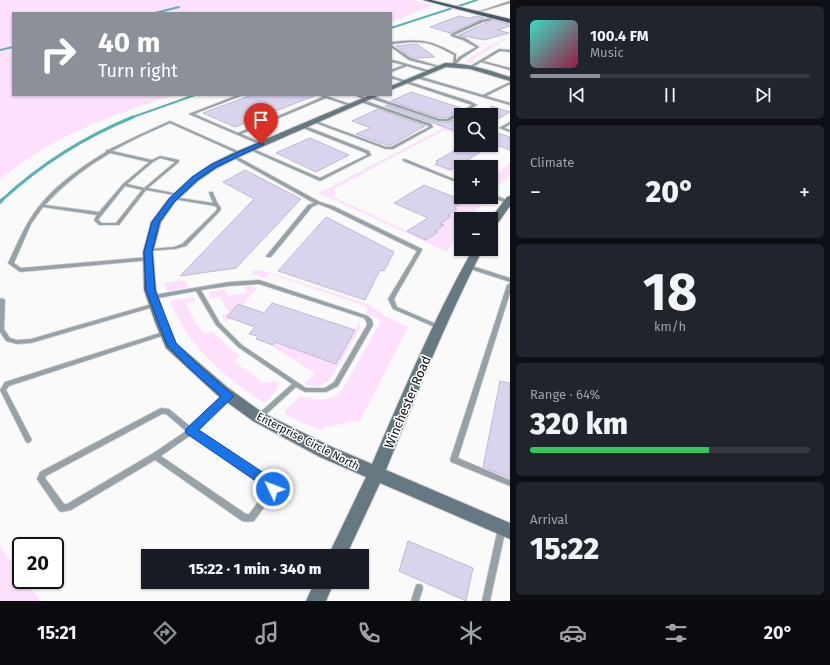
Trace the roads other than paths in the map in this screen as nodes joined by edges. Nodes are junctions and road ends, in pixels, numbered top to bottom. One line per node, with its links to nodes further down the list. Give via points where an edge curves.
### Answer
1 (425, 0): 3 (main road)
2 (510, 3): 4 (lane)
3 (465, 10): 4 (main road); 5 (main road)
4 (478, 12): 6 (main road)
5 (491, 19): 6 (main road); 12 (lane, via 452,35 464,38 478,47)
6 (510, 22)
7 (392, 44): 12 (lane, via 424,40 435,43 455,55)
8 (392, 45): 16 (lane, via 410,59)
9 (510, 51): 11 (lane, via 500,50)
10 (393, 61): 14 (lane)
11 (481, 61): 15 (lane); 17 (lane)
12 (454, 64): 16 (street); 17 (street)
13 (507, 64): 15 (lane)
14 (407, 65): 19 (lane); 20 (lane)
15 (501, 66): 18 (lane)
16 (441, 67): 20 (street)
17 (470, 67): 23 (street)
18 (510, 69)
19 (392, 71)
20 (430, 72): 22 (street)
21 (392, 77): 24 (lane)
22 (418, 77): 24 (street); 29 (lane)
23 (510, 79)
24 (406, 82): 26 (street); 31 (lane, via 475,105 448,120 439,120)
25 (510, 83): 29 (lane)
26 (392, 87)
27 (238, 96): 38 (lane, via 191,114)
28 (323, 96): 30 (lane)
29 (484, 96): 32 (lane)
30 (326, 97): 33 (lane); 38 (lane)
31 (366, 97): 33 (street, Enterprise Circle North); 34 (lane, via 431,127 392,148 386,148)
32 (509, 103)
33 (350, 105): 34 (street, Enterprise Circle North)
34 (315, 122): 36 (street, Enterprise Circle North)
35 (510, 123): 37 (lane, via 500,128)
36 (304, 127): 39 (street, Enterprise Circle North); 41 (lane, via 368,152 369,155 320,180)
37 (510, 131)
38 (238, 134): 39 (lane)
39 (261, 144): 41 (street, Enterprise Circle North)
40 (107, 152): 41 (lane, via 142,133 170,122); 43 (lane); 53 (lane, via 74,174)
41 (241, 153): 48 (street, Enterprise Circle North, via 194,179); 51 (lane)
42 (404, 160): 44 (lane)
43 (152, 161): 45 (lane); 46 (lane, via 160,157 178,161)
44 (454, 180)
45 (124, 185): 46 (lane); 54 (lane)
46 (145, 189): 48 (lane); 54 (lane, via 117,224 101,224 96,220)
47 (211, 193): 52 (lane)
48 (176, 196): 52 (lane); 56 (street, Enterprise Circle North, via 156,222)
49 (498, 197): 50 (lane)
50 (509, 201): 55 (street)
51 (318, 203): 57 (lane, via 310,206); 65 (lane, via 420,250 391,299 395,308)
52 (216, 205): 56 (lane, via 218,211 184,245)
53 (42, 206): 54 (lane); 56 (lane, via 32,218 11,263 20,270)
54 (100, 214)
55 (498, 216)
56 (149, 255): 64 (street, Enterprise Circle North, via 150,290)
57 (269, 256)
58 (474, 256): 59 (street, Winchester Road)
59 (469, 267): 60 (lane); 65 (street, Winchester Road)
60 (510, 280)
61 (510, 285): 74 (lane, via 454,460)
62 (198, 290): 64 (lane); 67 (lane, via 218,324 240,346); 67 (lane, via 259,282 369,320 370,325 332,388 320,392 305,390)
63 (2, 300): 64 (lane, via 1,329 8,340 17,342 31,341)
64 (154, 301): 66 (street, Enterprise Circle North)
65 (440, 327): 73 (street, Winchester Road)
66 (166, 334): 68 (street, Enterprise Circle North, via 172,345 190,363); 71 (lane, via 7,384 3,390)
67 (296, 384): 69 (lane)
68 (229, 396): 69 (street, Enterprise Circle North); 70 (lane)
69 (258, 417): 73 (street, Enterprise Circle North)
70 (191, 431): 72 (lane); 72 (lane, via 272,484 273,489 251,518 245,518); 72 (lane, via 167,411 162,410 43,474 41,479 62,508 68,507)
71 (28, 440)
72 (155, 456)
73 (376, 474): 75 (street, Enterprise Circle North); 76 (street, Winchester Road)
74 (510, 483)
75 (506, 529): 81 (lane)
76 (340, 549)
77 (419, 588): 80 (lane)
78 (322, 589): 79 (street)
79 (316, 601)
80 (415, 601)
81 (486, 601)

